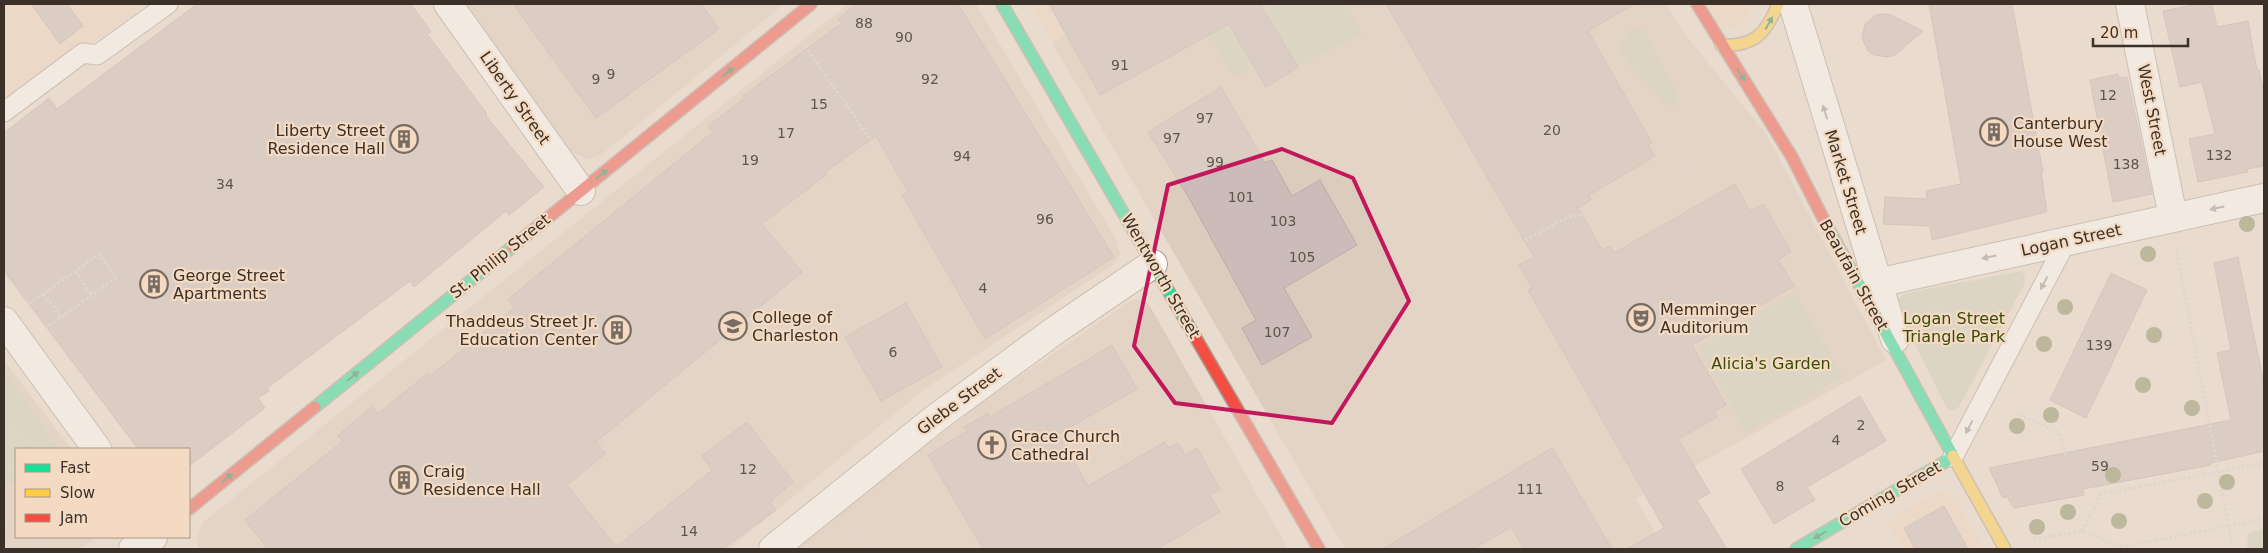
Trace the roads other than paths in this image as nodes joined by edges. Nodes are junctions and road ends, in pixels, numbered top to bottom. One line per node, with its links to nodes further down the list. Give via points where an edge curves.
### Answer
1 (168, 4): 10 (lane, via 97,55 83,53)
2 (448, 4): 11 (street, Liberty Street)
3 (811, 4): 11 (street, St. Philip Street, one-way to 3)
4 (1002, 4): 15 (street, Wentworth Street)
5 (1697, 4): 9 (street, Beaufain Street)
6 (1778, 4): 9 (street, one-way to 6, via 1744,45 1758,37)
7 (1793, 4): 16 (street, Market Street, one-way to 7)
8 (2130, 4): 13 (street, West Street)
9 (1721, 45): 18 (street, Beaufain Street, one-way to 18, via 1792,157 1848,267)
10 (4, 112)
11 (581, 192): 21 (street, St. Philip Street, one-way to 11)
12 (2264, 198): 13 (street, Logan Street, one-way to 13)
13 (2173, 217): 14 (street, Logan Street)
14 (2067, 240): 16 (street, Logan Street, one-way to 16); 20 (lane, Coming Street, one-way to 20)
15 (1153, 264): 26 (street, Glebe Street, via 1057,328 936,418); 27 (street, Wentworth Street)
16 (1877, 283): 18 (street, Market Street)
17 (9, 320): 19 (street)
18 (1901, 359): 20 (street, Beaufain Street)
19 (96, 448)
20 (1953, 457): 28 (street, Coming Street, one-way to 28); 29 (street, Beaufain Street)
21 (190, 508)
22 (151, 538): 24 (street)
23 (162, 538): 25 (street)
24 (133, 549)
25 (171, 549)
26 (773, 549)
27 (1319, 549)
28 (1796, 549)
29 (2005, 549)

